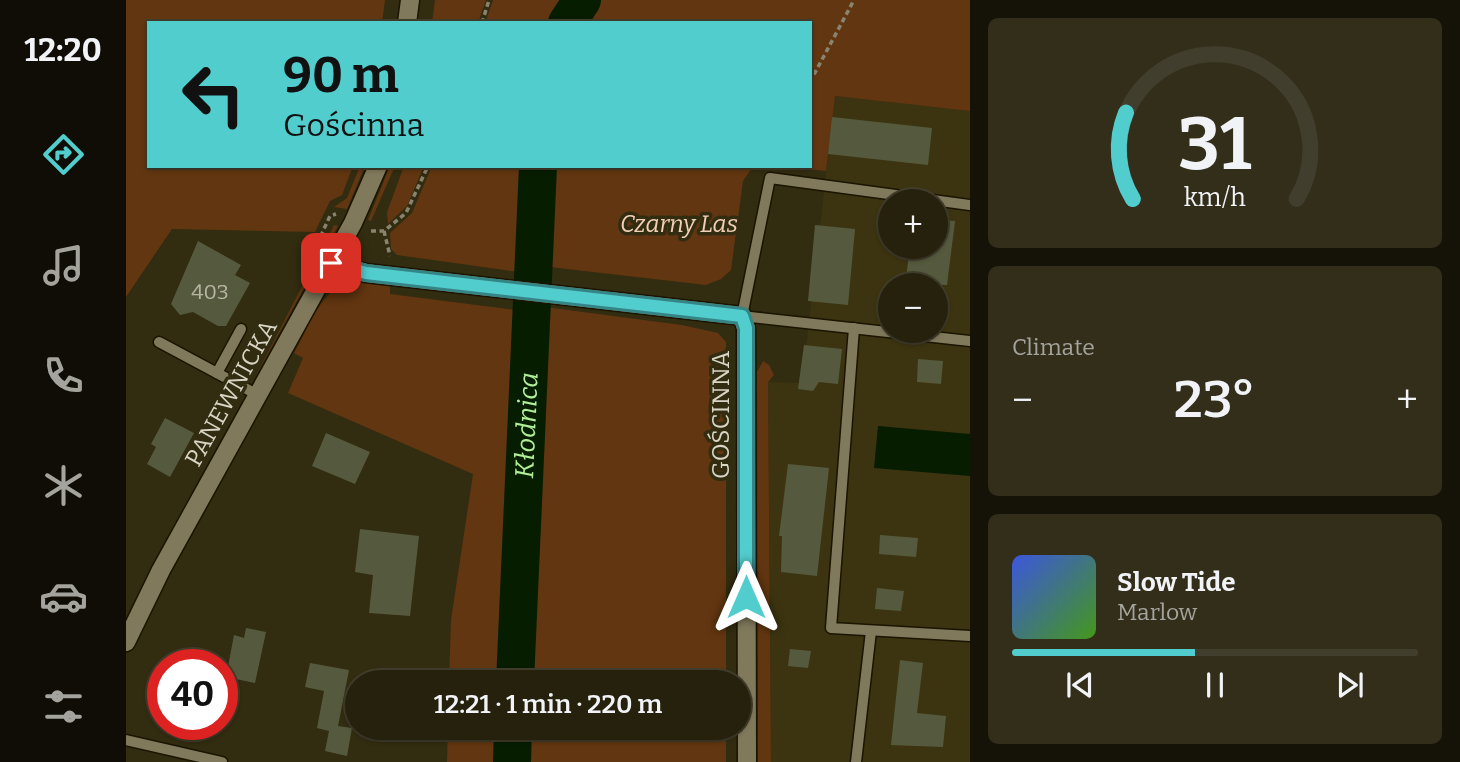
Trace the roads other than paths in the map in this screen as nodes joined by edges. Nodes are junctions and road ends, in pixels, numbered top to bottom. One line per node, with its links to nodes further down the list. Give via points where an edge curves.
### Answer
1 (410, 0): 2 (street)
2 (407, 21)
3 (377, 168): 5 (street, PANEWNICKA)
4 (970, 205): 6 (lane, via 770,178)
5 (331, 263): 6 (street, GOŚCINNA, via 366,273); 12 (street, PANEWNICKA)
6 (742, 316): 7 (lane); 18 (street, GOŚCINNA, via 746,328)
7 (854, 328): 9 (lane); 13 (lane, via 831,628)
8 (241, 329): 11 (lane)
9 (970, 341)
10 (159, 342): 11 (lane)
11 (218, 373): 12 (lane)
12 (258, 395): 15 (street, PANEWNICKA)
13 (871, 631): 14 (lane); 19 (lane)
14 (970, 636)
15 (126, 642)
16 (126, 740): 17 (lane)
17 (222, 762)
18 (747, 762)
19 (856, 762)

